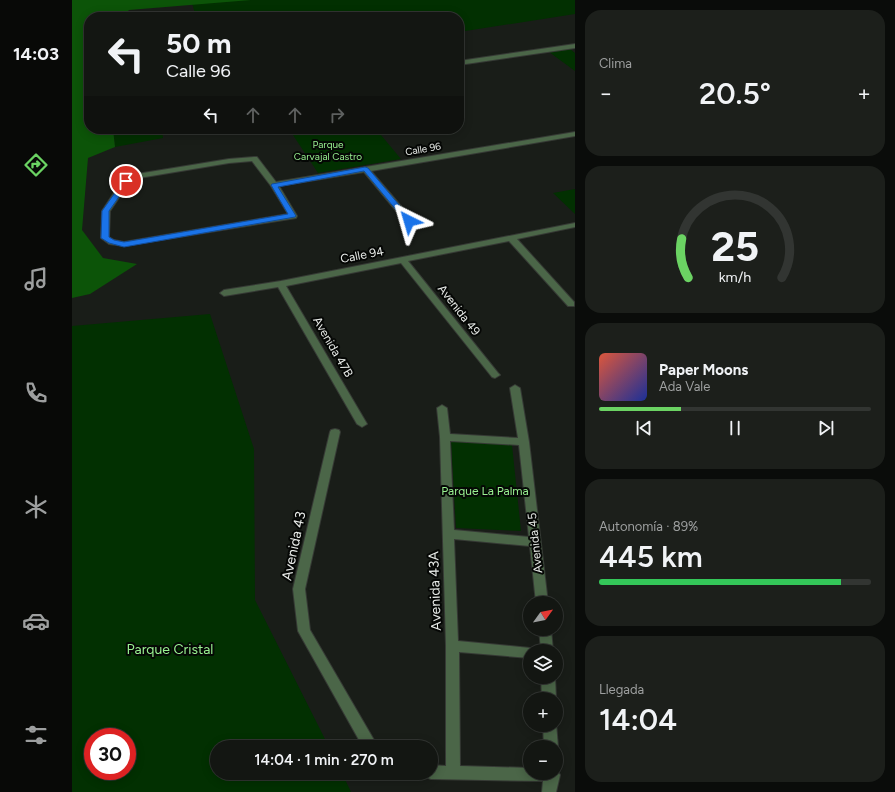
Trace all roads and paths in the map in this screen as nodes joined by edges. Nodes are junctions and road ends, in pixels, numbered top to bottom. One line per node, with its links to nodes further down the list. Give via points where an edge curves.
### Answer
1 (575, 46): 2 (street)
2 (464, 62)
3 (575, 134): 4 (street, Calle 96)
4 (365, 169): 5 (street, Calle 96); 6 (street)
5 (274, 185): 5 (street, via 292,216 124,244 105,238 106,211 126,181 137,176 254,159)
6 (409, 221)
7 (575, 225): 8 (street, Calle 94)
8 (511, 238): 9 (street, Calle 94); 12 (street)
9 (403, 260): 10 (street, Calle 94); 13 (street, Avenida 49)
10 (281, 284): 11 (street, Calle 94); 16 (street, Avenida 47B)
11 (224, 293)
12 (571, 304)
13 (495, 375)
14 (515, 388): 19 (street, Avenida 45)
15 (442, 408): 18 (street, Avenida 43A)
16 (362, 424)
17 (335, 432): 25 (street, Avenida 43, via 299,589 304,631)
18 (445, 437): 19 (street); 20 (street, Avenida 43A)
19 (524, 442): 21 (street, Avenida 45)
20 (448, 534): 21 (street); 23 (street, Avenida 43A)
21 (535, 542): 22 (street, Avenida 45)
22 (541, 596)
23 (452, 646): 24 (street); 27 (street, Avenida 43A)
24 (523, 651)
25 (367, 740)
26 (438, 772): 27 (street)
27 (454, 773): 28 (street)
28 (523, 774)
29 (551, 780): 30 (street)
30 (549, 792)

